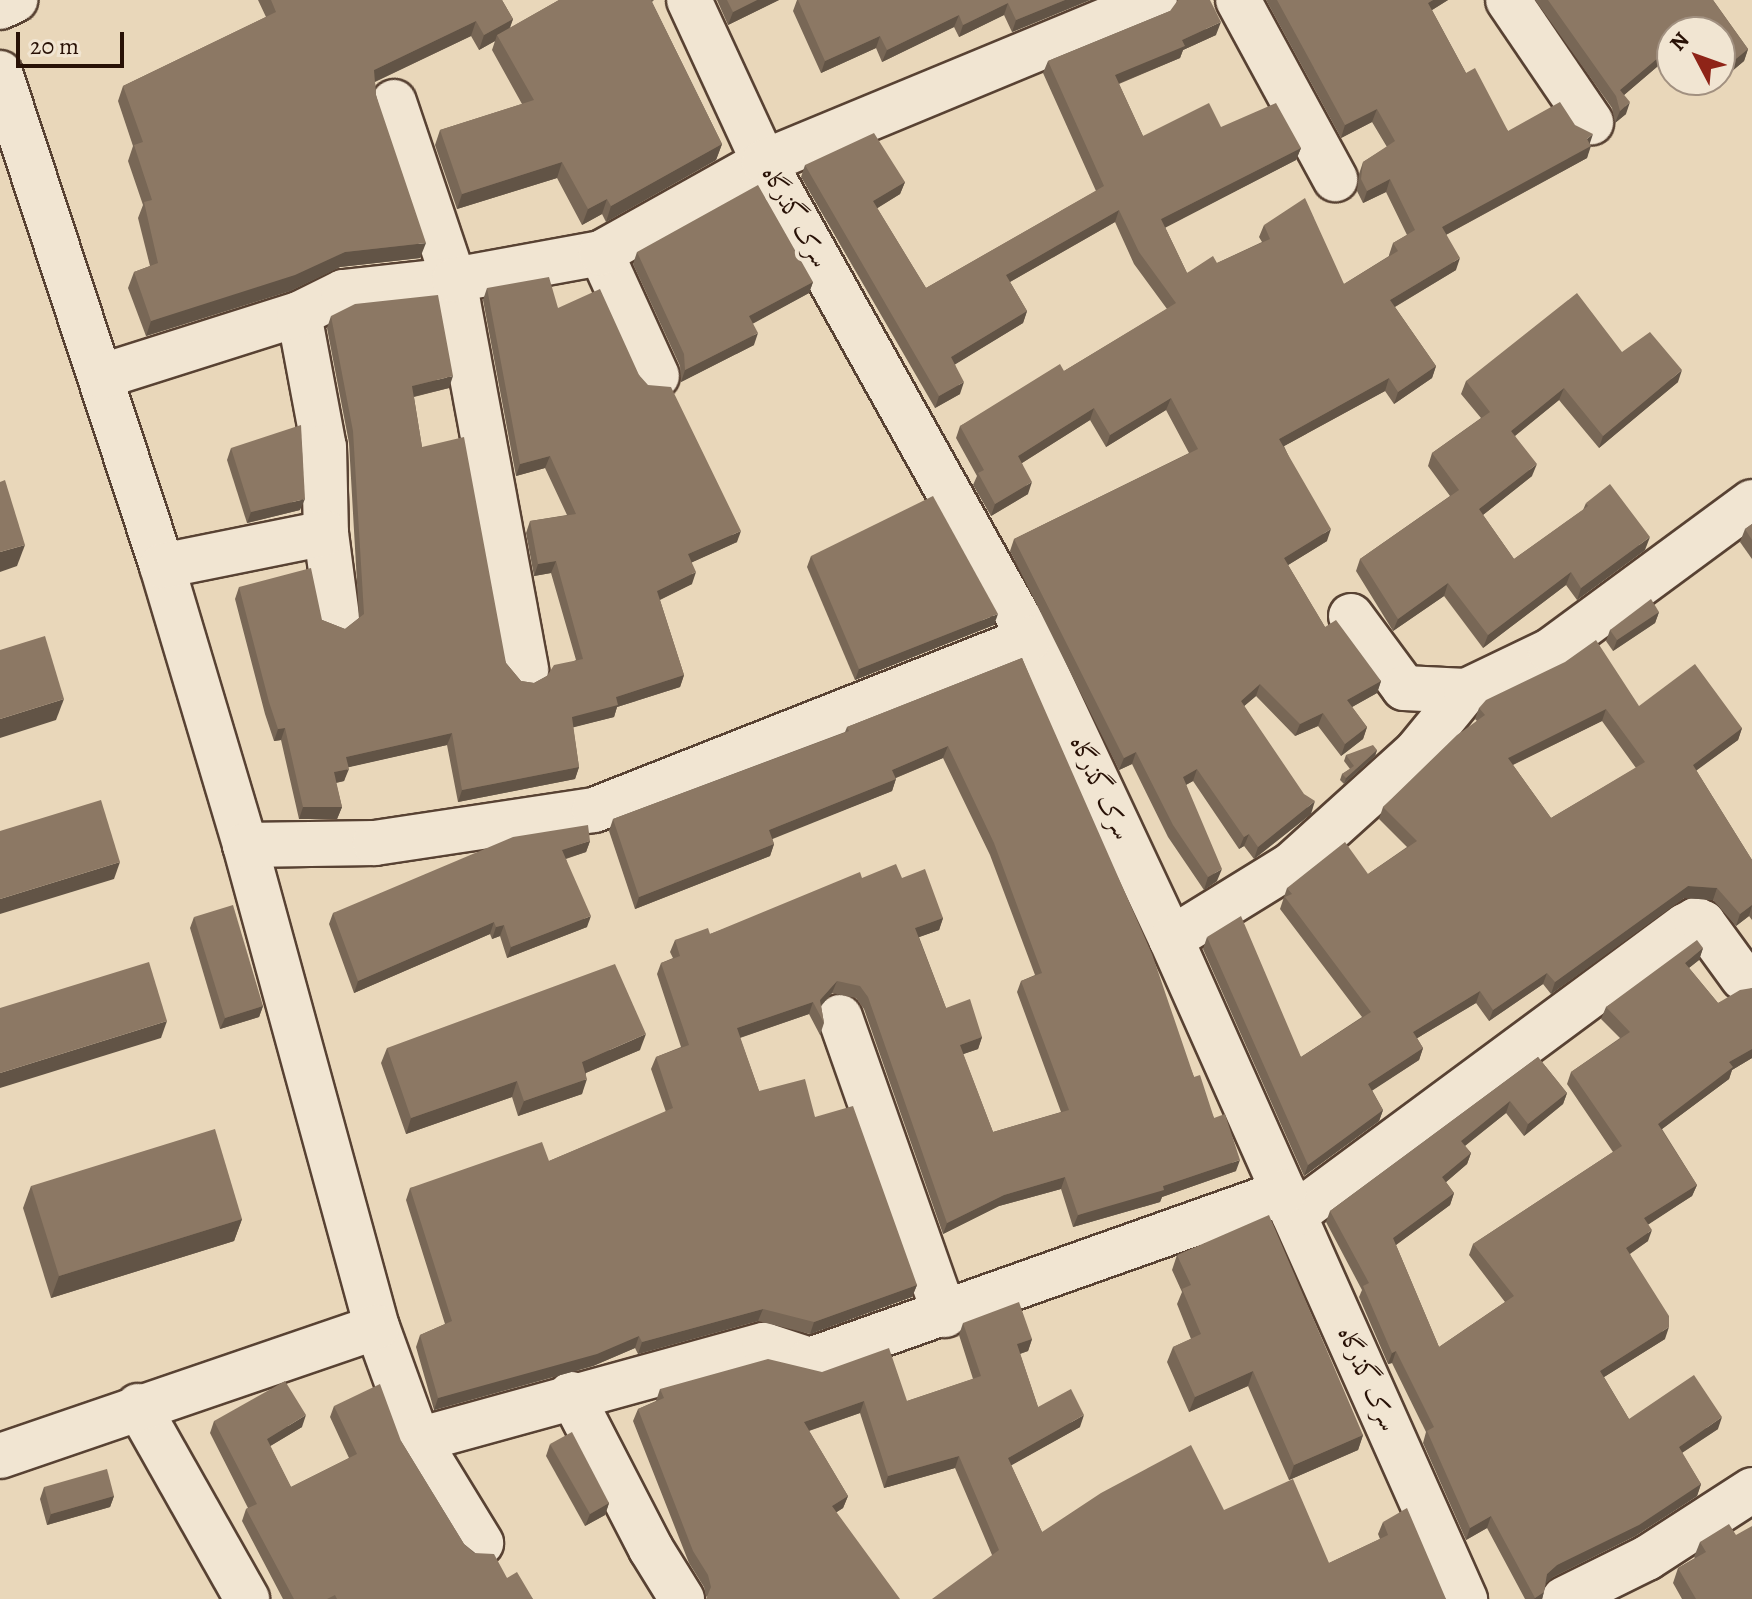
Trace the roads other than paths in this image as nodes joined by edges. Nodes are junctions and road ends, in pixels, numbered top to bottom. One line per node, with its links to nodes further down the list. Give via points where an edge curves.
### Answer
1 (15, 0): 6 (street)
2 (689, 0): 10 (street, سرک گذرگاه)
3 (1155, 0): 10 (street)
4 (1238, 0): 11 (street)
5 (1508, 0): 9 (street)
6 (0, 7)
7 (0, 73): 15 (street)
8 (394, 102): 13 (street)
9 (1591, 122)
10 (764, 162): 12 (street); 22 (street, سرک گذرگاه)
11 (1335, 179)
12 (601, 253): 13 (street); 16 (street)
13 (454, 280): 14 (street, via 343,292); 23 (street)
14 (299, 314): 15 (street); 18 (street, via 324,447)
15 (103, 376): 19 (street)
16 (657, 376)
17 (1752, 502): 24 (street, via 1550,651)
18 (326, 533): 19 (street); 20 (street)
19 (162, 566): 25 (street)
20 (337, 616)
21 (1351, 616): 24 (street, via 1404,688)
22 (1030, 638): 25 (street, via 594,810 375,843); 26 (street, سرک گذرگاه)
23 (526, 670)
24 (1466, 691): 26 (street, via 1417,751 1291,865)
25 (245, 845): 31 (street)
26 (1171, 939): 29 (street, سرک گذرگاه)
27 (1743, 978): 29 (street, via 1696,920)
28 (840, 1017): 30 (street)
29 (1289, 1203): 30 (street); 40 (street, سرک گذرگاه)
30 (945, 1315): 32 (street, via 921,1317 810,1360 764,1345)
31 (377, 1327): 33 (street); 34 (street)
32 (571, 1394): 34 (street); 39 (street)
33 (138, 1406): 35 (street); 38 (street)
34 (418, 1440): 37 (street)
35 (0, 1456)
36 (1752, 1490): 41 (street, via 1647,1558)
37 (481, 1543)
38 (247, 1599)
39 (682, 1599)
40 (1465, 1599)
41 (1564, 1599)

